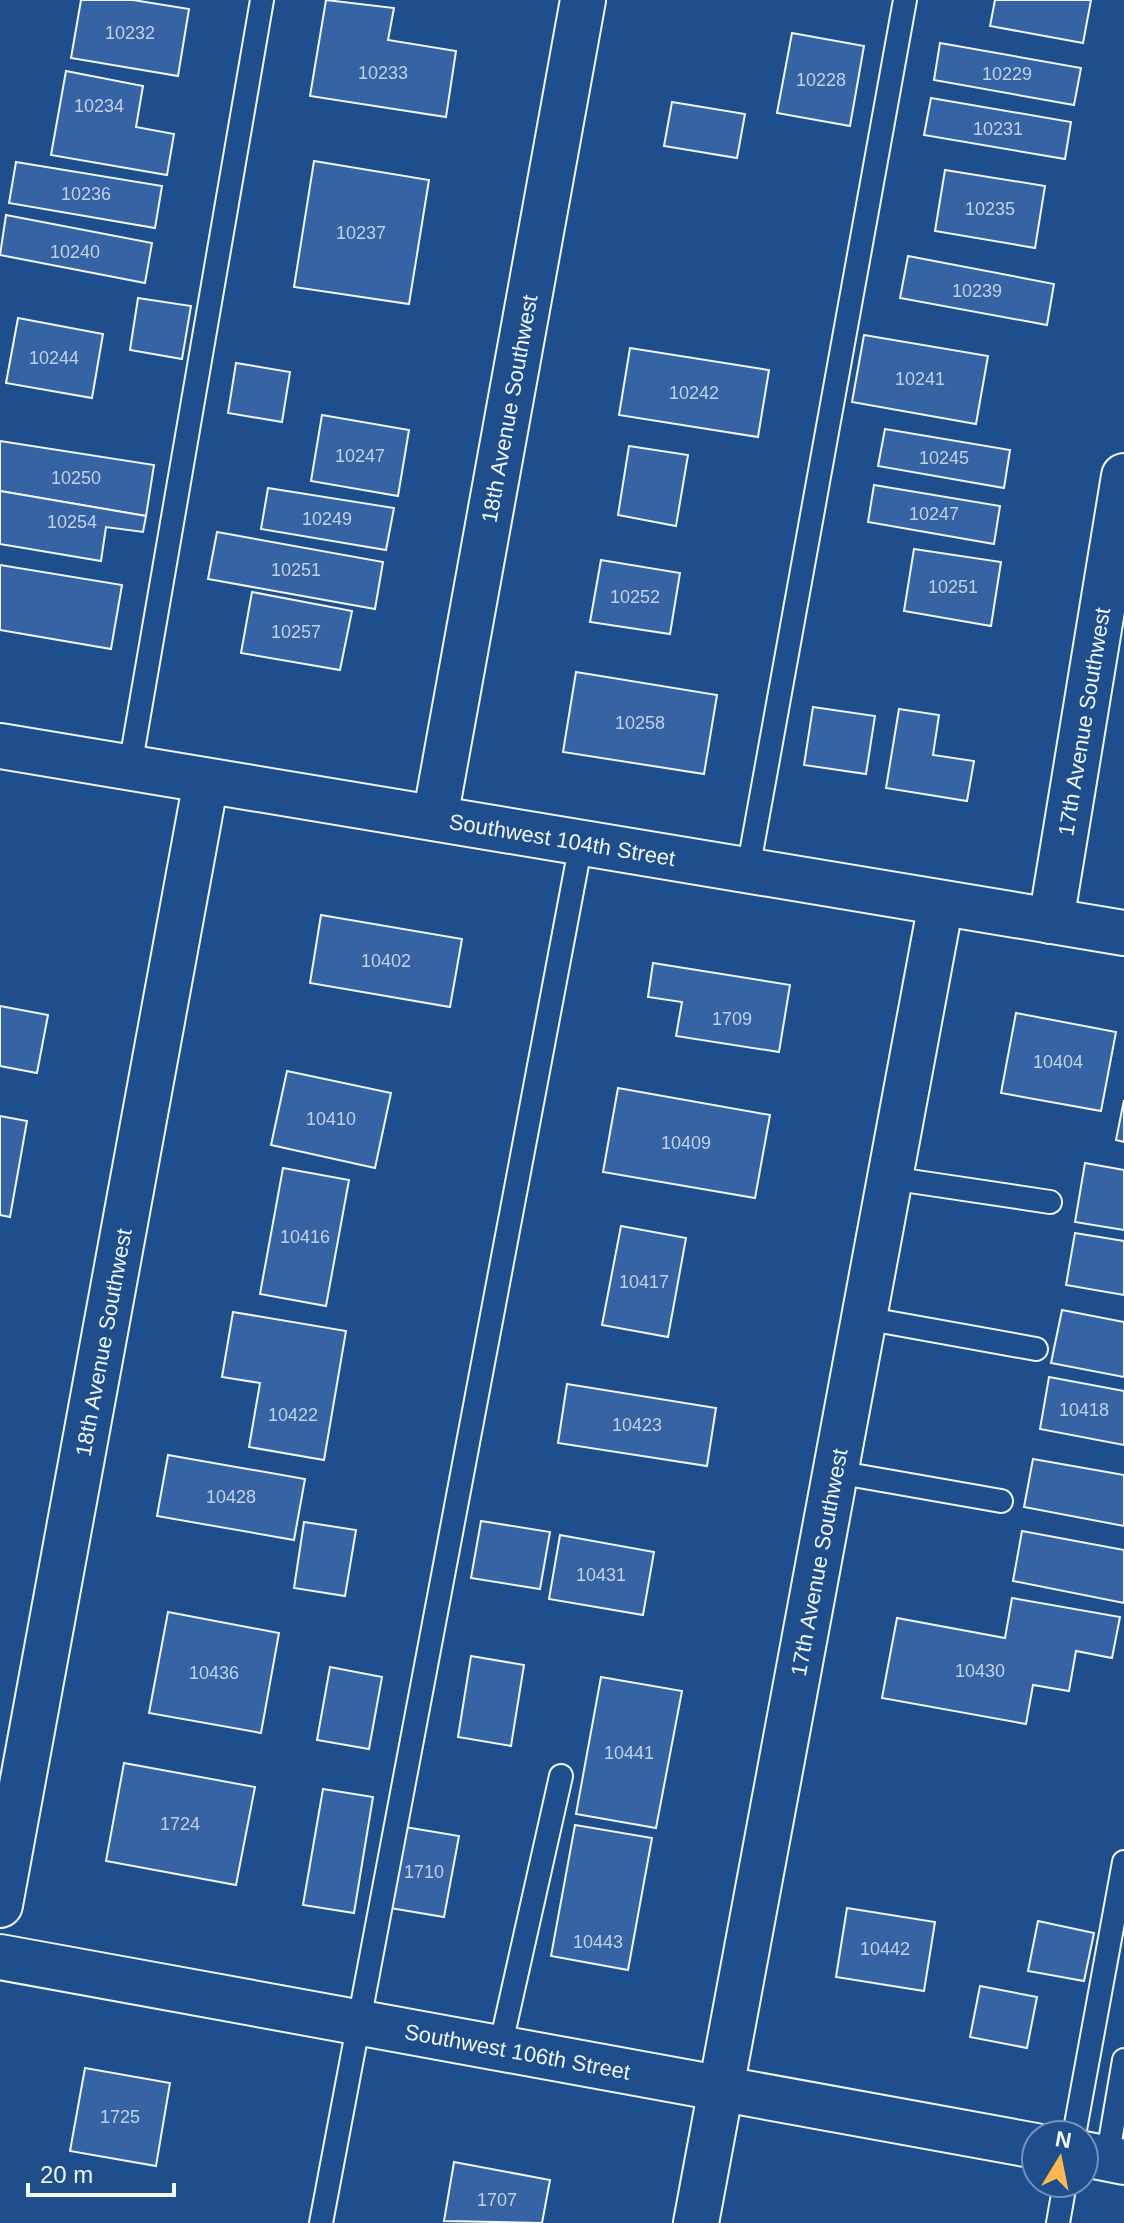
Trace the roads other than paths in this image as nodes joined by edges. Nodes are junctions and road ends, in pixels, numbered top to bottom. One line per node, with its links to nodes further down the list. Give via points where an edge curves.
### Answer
1 (262, 0): 6 (lane)
2 (583, 0): 8 (street, 18th Avenue Southwest)
3 (905, 0): 10 (lane)
4 (1124, 476): 12 (street, 17th Avenue Southwest)
5 (0, 746): 6 (street, Southwest 104th Street)
6 (130, 767): 7 (street, Southwest 104th Street)
7 (206, 781): 8 (street, Southwest 104th Street); 22 (street, 18th Avenue Southwest)
8 (435, 818): 9 (street, Southwest 104th Street)
9 (581, 843): 10 (street, Southwest 104th Street); 24 (lane)
10 (748, 870): 11 (street, Southwest 104th Street)
11 (941, 903): 12 (street, Southwest 104th Street); 14 (street, 17th Avenue Southwest)
12 (1051, 921): 13 (street, Southwest 104th Street)
13 (1124, 933)
14 (890, 1178): 15 (lane); 16 (street, 17th Avenue Southwest)
15 (1050, 1202)
16 (864, 1318): 17 (lane); 18 (street, 17th Avenue Southwest)
17 (1036, 1349)
18 (836, 1472): 19 (lane); 27 (street, 17th Avenue Southwest)
19 (1001, 1501)
20 (561, 1776): 25 (lane)
21 (1124, 1862): 28 (lane)
22 (0, 1905)
23 (0, 1957): 24 (street, Southwest 106th Street)
24 (358, 2022): 25 (street, Southwest 106th Street); 32 (lane)
25 (500, 2048): 27 (street, Southwest 106th Street)
26 (1124, 2060): 29 (lane)
27 (722, 2088): 30 (street, Southwest 106th Street); 33 (street, 17th Avenue Southwest)
28 (1100, 2120)
29 (1100, 2142)
30 (1020, 2143)
31 (1062, 2199): 34 (lane)
32 (321, 2223)
33 (696, 2223)
34 (1058, 2223)

